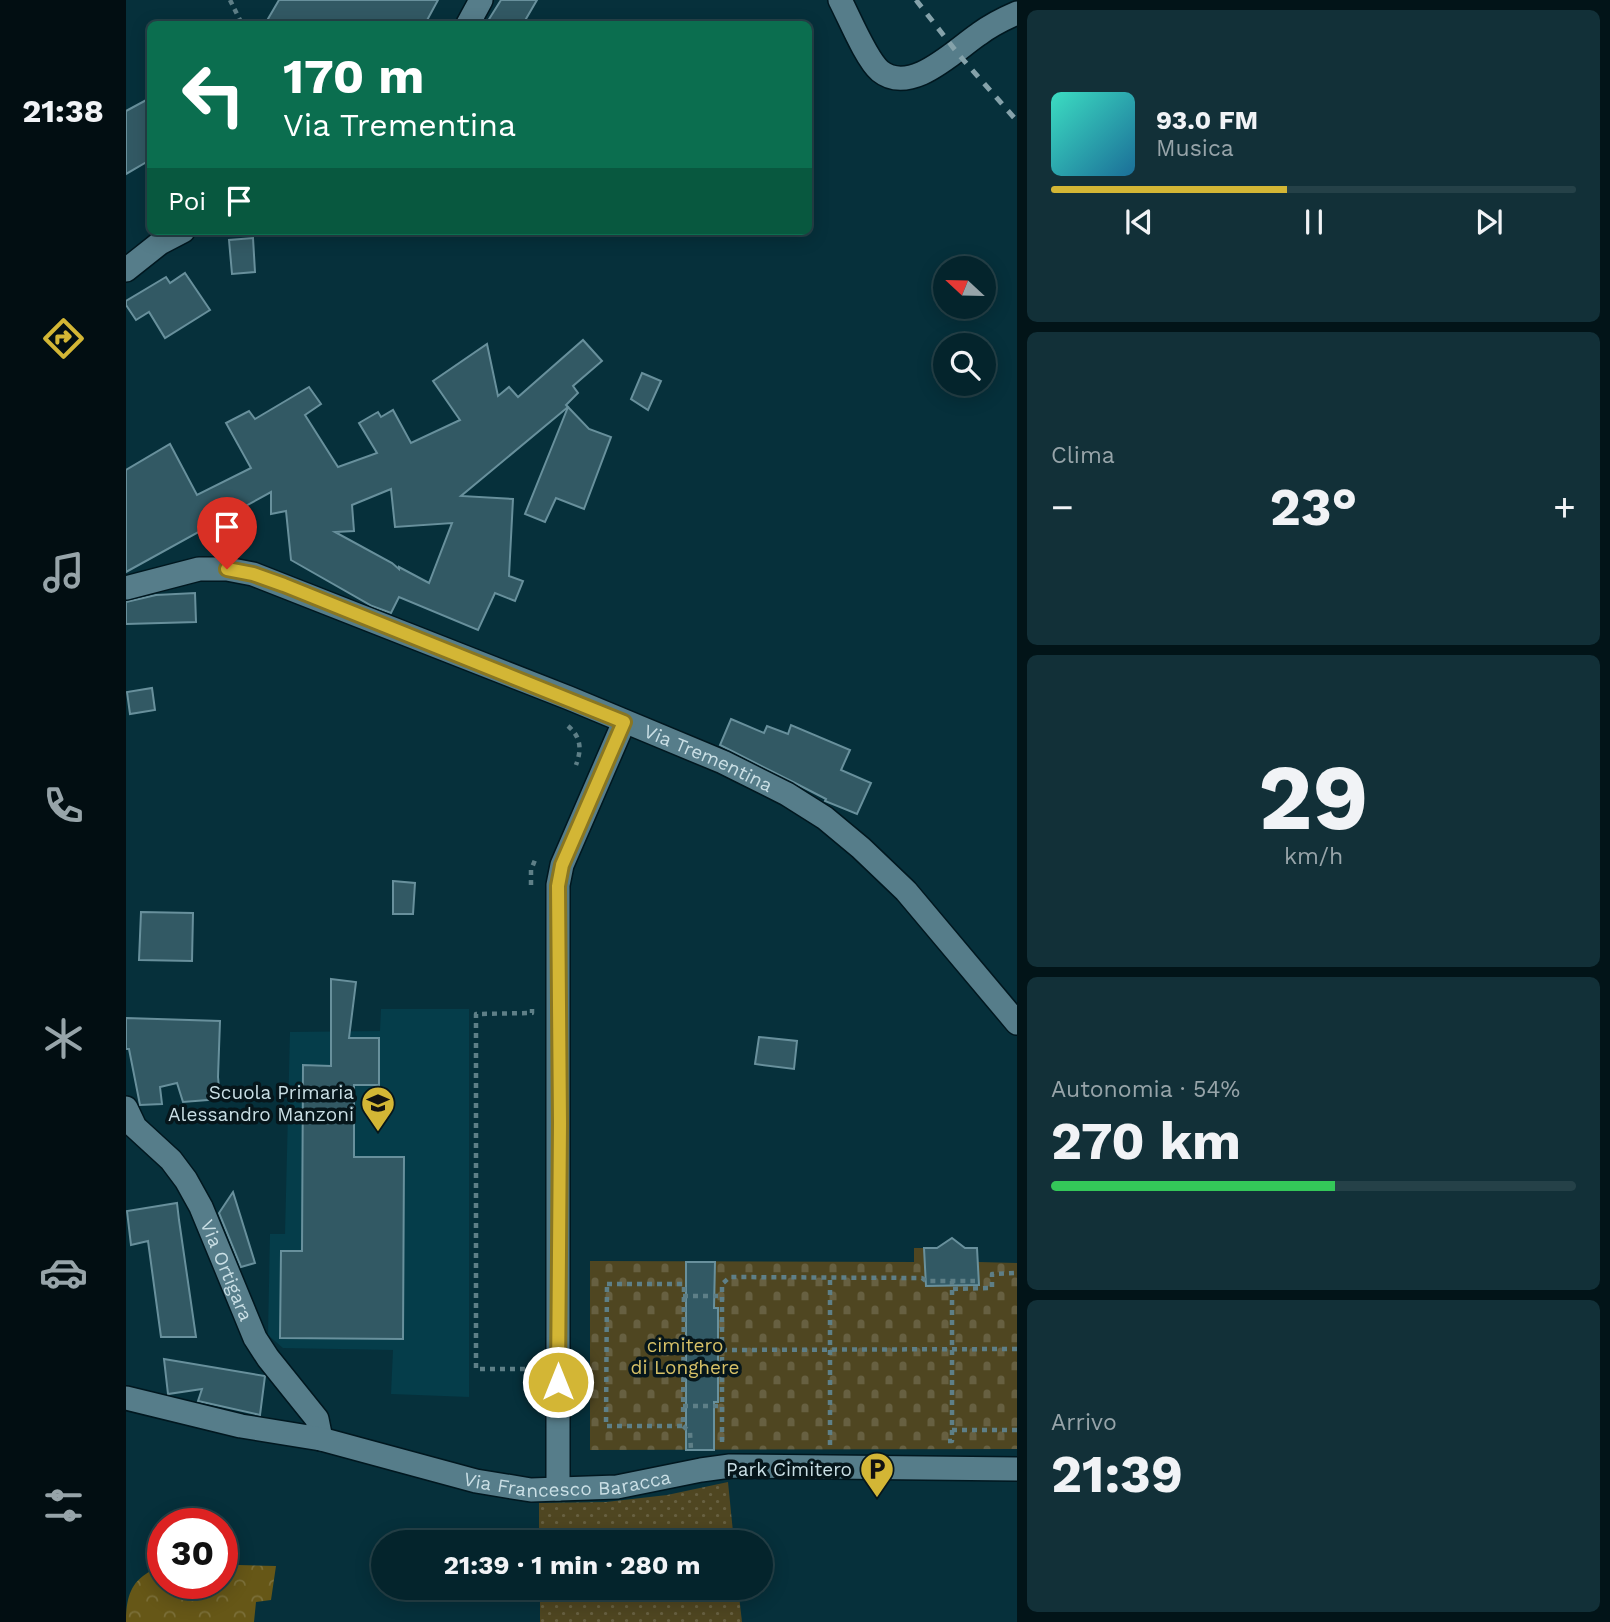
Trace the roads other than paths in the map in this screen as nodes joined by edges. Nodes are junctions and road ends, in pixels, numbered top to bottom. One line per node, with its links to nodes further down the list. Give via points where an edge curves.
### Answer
1 (481, 0): 4 (street)
2 (840, 0): 3 (street, via 871,60 881,72 897,77 922,74)
3 (1017, 13)
4 (470, 21)
5 (175, 235): 6 (street)
6 (126, 270)
7 (126, 588): 8 (street, Via Trementina, via 199,569 253,574)
8 (624, 722): 9 (street, Via Trementina, via 723,762 825,818 906,891); 14 (street, via 562,865 558,886)
9 (1017, 1023)
10 (126, 1108): 12 (street, Via Ortigara, via 135,1126 186,1180 255,1338 317,1419)
11 (126, 1398): 12 (street, Via Francesco Baracca, via 241,1426)
12 (321, 1439): 14 (street, Via Francesco Baracca, via 476,1481)
13 (1017, 1469): 14 (street, Via Francesco Baracca, via 730,1466 617,1487)
14 (558, 1489)

